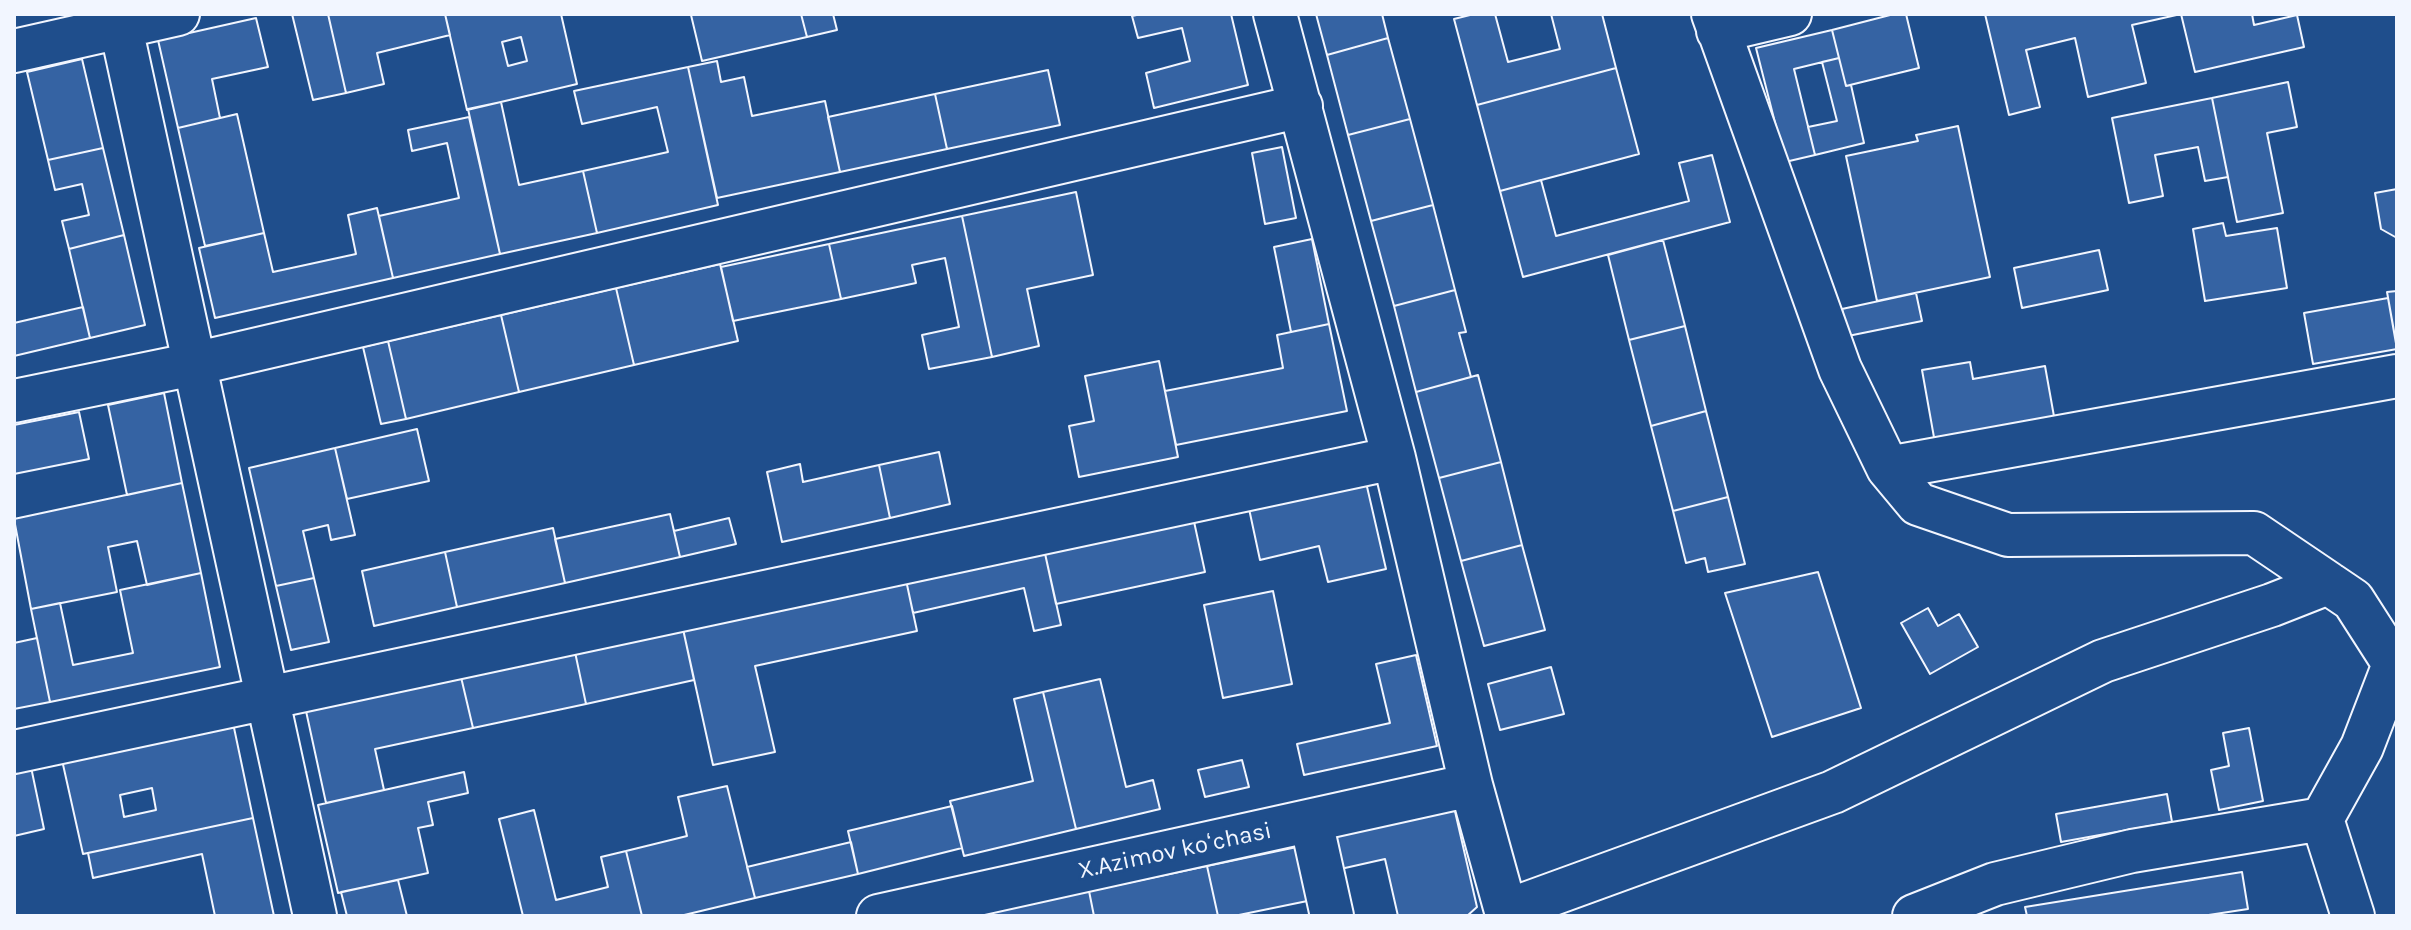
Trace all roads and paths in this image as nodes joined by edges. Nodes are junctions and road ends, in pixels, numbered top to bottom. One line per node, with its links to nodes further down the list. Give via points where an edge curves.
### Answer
1 (178, 14): 4 (street)
2 (1275, 14): 7 (street)
3 (1790, 14): 5 (street)
4 (119, 21): 6 (street); 8 (street)
5 (1716, 22): 12 (street, via 1840,369)
6 (14, 51)
7 (1301, 106): 8 (street); 11 (street)
8 (194, 364): 10 (street); 15 (street)
9 (2397, 376): 12 (street)
10 (14, 401)
11 (1394, 458): 15 (street); 17 (street)
12 (1888, 468): 13 (street, via 1918,504 2008,535 2254,533)
13 (2328, 583): 14 (street, via 2353,600); 21 (street, via 2103,661 1833,792)
14 (2396, 666): 18 (street, via 2362,747)
15 (268, 700): 16 (street); 22 (street)
16 (14, 752)
17 (1471, 785): 19 (street, X.Azimov koʻchasi); 21 (street)
18 (2322, 819): 20 (street, via 2132,851); 26 (street)
19 (1311, 821): 23 (street, X.Azimov koʻchasi); 24 (street)
20 (1997, 900): 25 (street)
21 (1502, 913)
22 (315, 916)
23 (878, 916)
24 (1332, 916)
25 (1914, 916)
26 (2353, 916)

